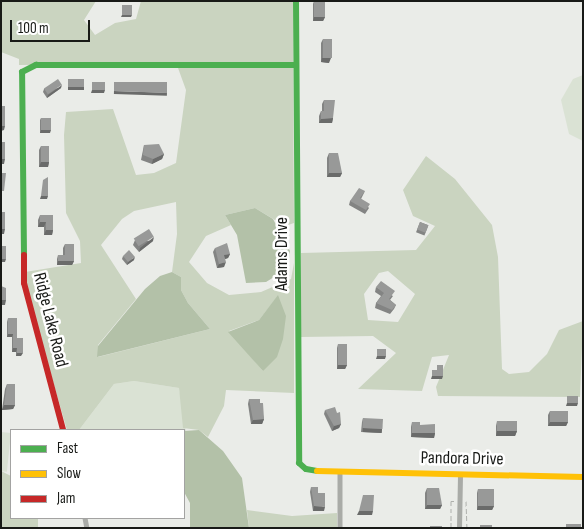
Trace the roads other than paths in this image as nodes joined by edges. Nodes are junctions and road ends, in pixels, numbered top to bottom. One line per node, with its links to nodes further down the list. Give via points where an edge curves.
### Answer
1 (296, 1): 2 (street, Adams Drive)
2 (296, 65): 3 (street, Ridge Lake Road, via 36,65 22,72 24,283); 4 (street, Adams Drive, via 297,453 299,463 306,469)
3 (64, 429)
4 (340, 472): 5 (street, Pandora Drive); 7 (street)
5 (460, 474): 6 (street, Pandora Drive); 8 (street)
6 (583, 477)
7 (340, 528)
8 (459, 528)

